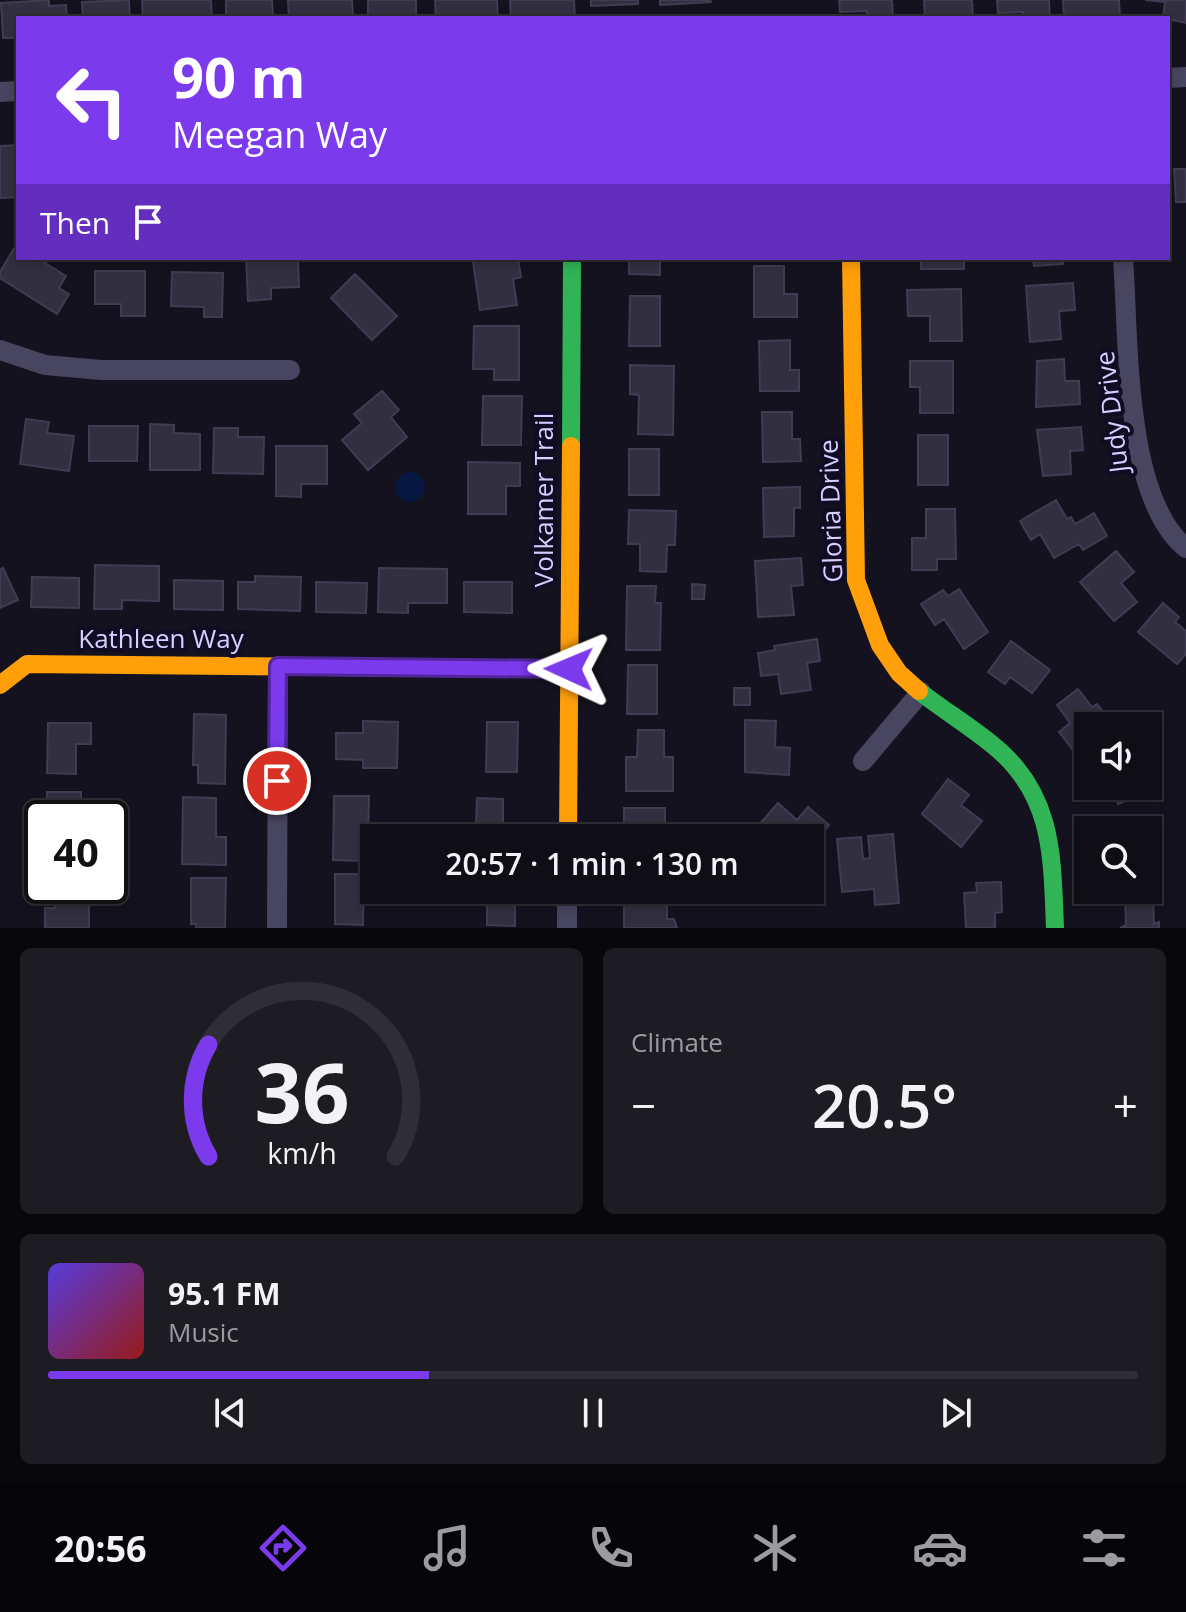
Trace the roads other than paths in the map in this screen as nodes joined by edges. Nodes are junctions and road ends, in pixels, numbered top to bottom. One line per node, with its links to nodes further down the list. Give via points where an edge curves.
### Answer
1 (572, 260): 8 (street, Volkamer Trail)
2 (851, 260): 10 (street, Gloria Drive, via 856,580 886,656)
3 (1123, 260): 6 (street, Judy Drive, via 1138,449 1153,502)
4 (0, 350): 5 (street, via 45,365 101,370)
5 (290, 370)
6 (1186, 548)
7 (278, 666): 8 (street, Kathleen Way); 9 (street, Kathleen Way, via 27,664); 14 (street)
8 (569, 669): 12 (street, Volkamer Trail)
9 (0, 685)
10 (921, 692): 11 (street); 16 (street, Gloria Drive, via 996,747 1029,781 1051,846)
11 (863, 761)
12 (568, 824)
13 (567, 904): 15 (street)
14 (277, 928)
15 (567, 928)
16 (1055, 928)

